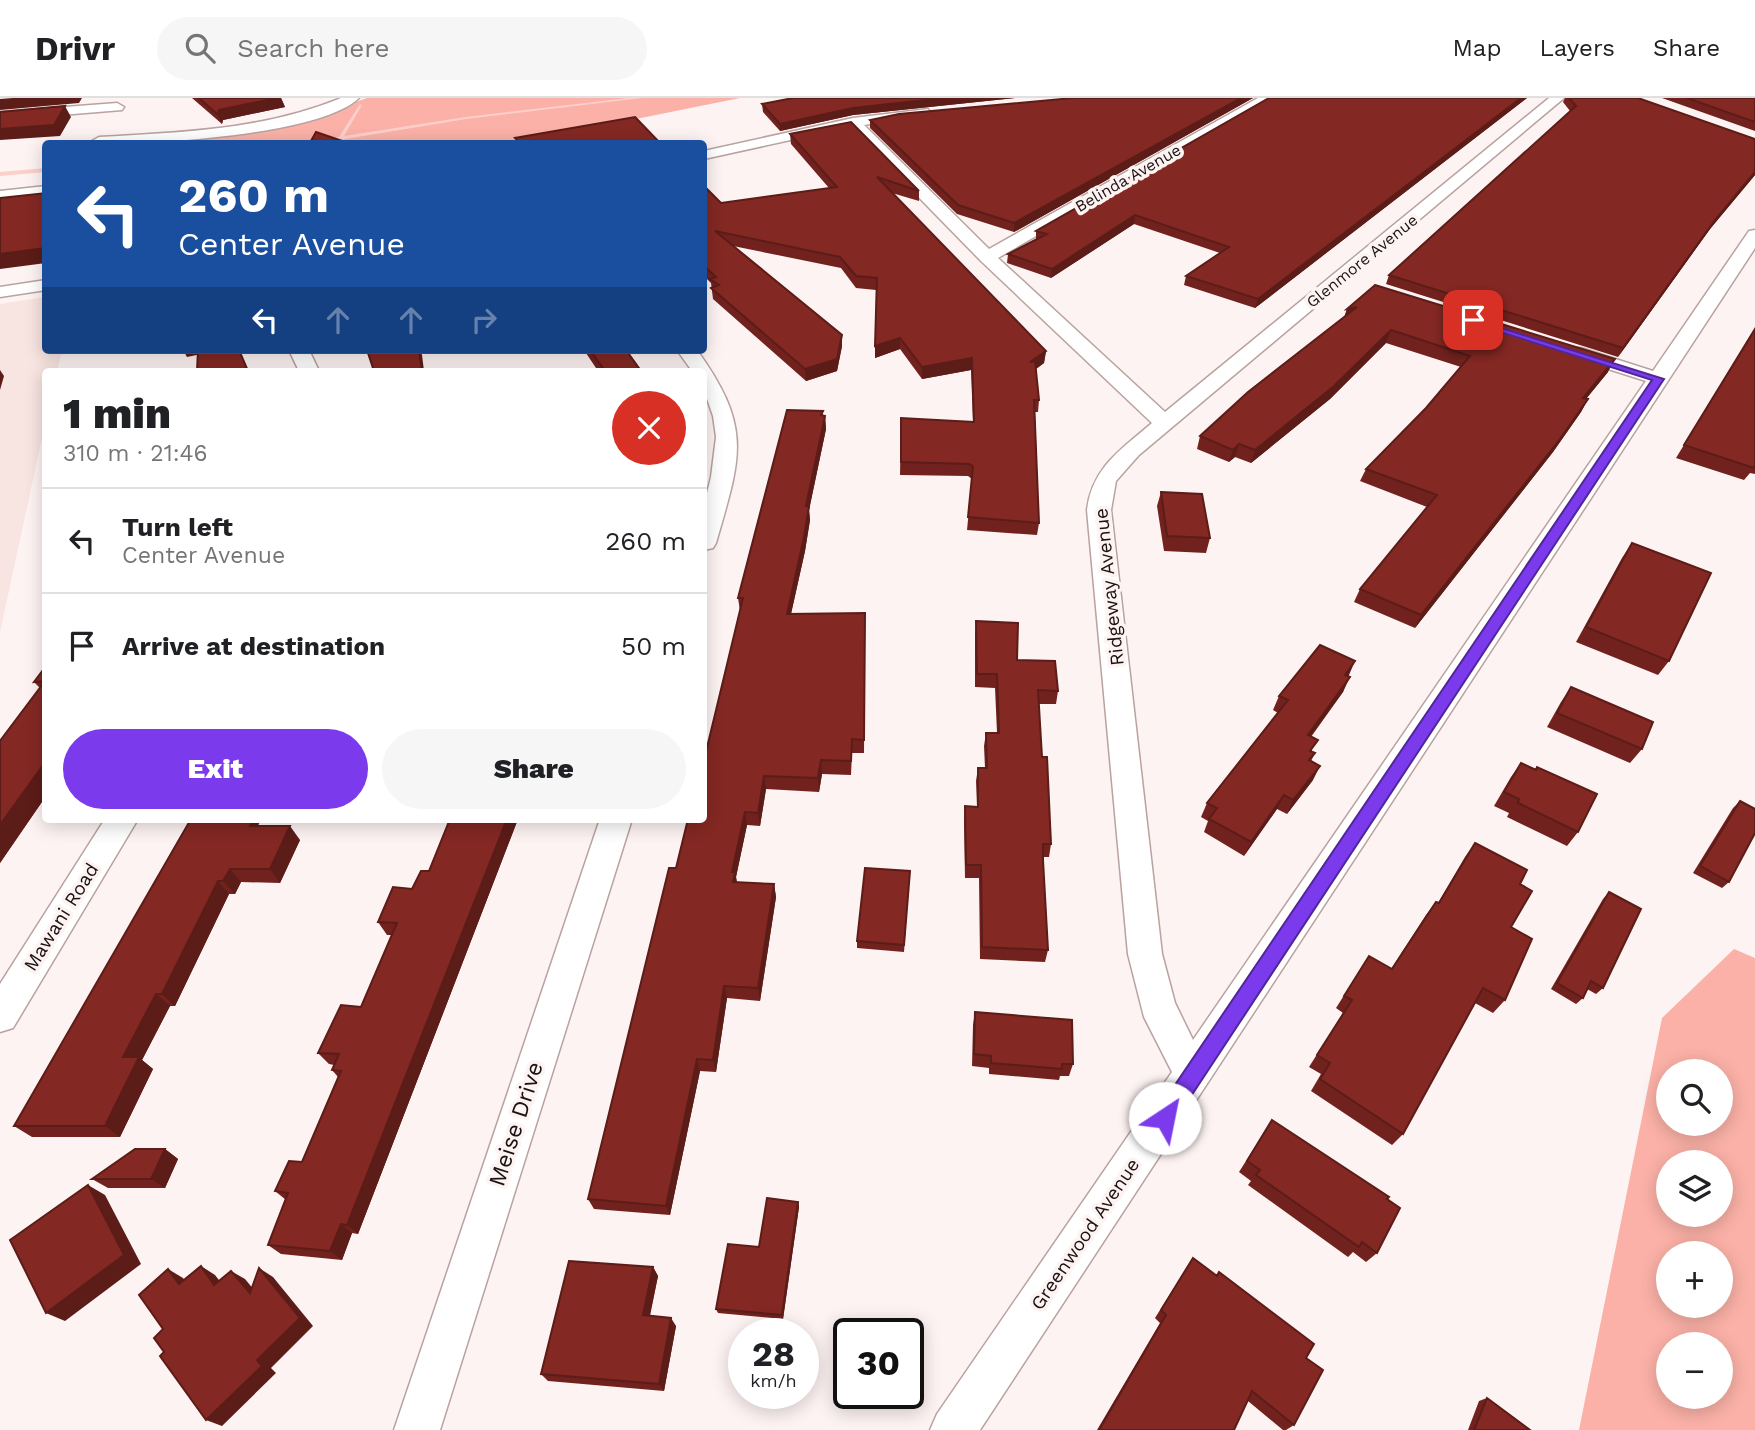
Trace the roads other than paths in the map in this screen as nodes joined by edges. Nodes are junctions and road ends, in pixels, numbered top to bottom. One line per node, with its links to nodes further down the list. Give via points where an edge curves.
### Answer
1 (352, 98): 7 (street, via 254,127)
2 (1268, 98): 12 (street, Belinda Avenue)
3 (1558, 98): 13 (street, Glenmore Avenue)
4 (943, 110): 6 (street)
5 (0, 116): 7 (street)
6 (853, 122): 8 (street); 12 (street)
7 (109, 123)
8 (707, 154)
9 (42, 191): 10 (street)
10 (0, 196)
11 (1755, 235): 18 (street, Greenwood Avenue)
12 (987, 257): 20 (street)
13 (1340, 278): 15 (street); 20 (street, Glenmore Avenue)
14 (42, 286): 16 (street)
15 (1366, 287)
16 (0, 292)
17 (1552, 345): 18 (street)
18 (1659, 379): 25 (street, Greenwood Avenue)
19 (707, 380): 21 (street, via 725,416 729,456)
20 (1165, 423): 25 (street, Ridgeway Avenue, via 1110,471 1099,495 1099,510 1145,954 1155,1008)
21 (707, 533)
22 (120, 823): 24 (street, Mawani Road)
23 (615, 823): 26 (street, Meise Drive)
24 (0, 1016)
25 (1195, 1073): 27 (street, Greenwood Avenue)
26 (417, 1430)
27 (953, 1430)

